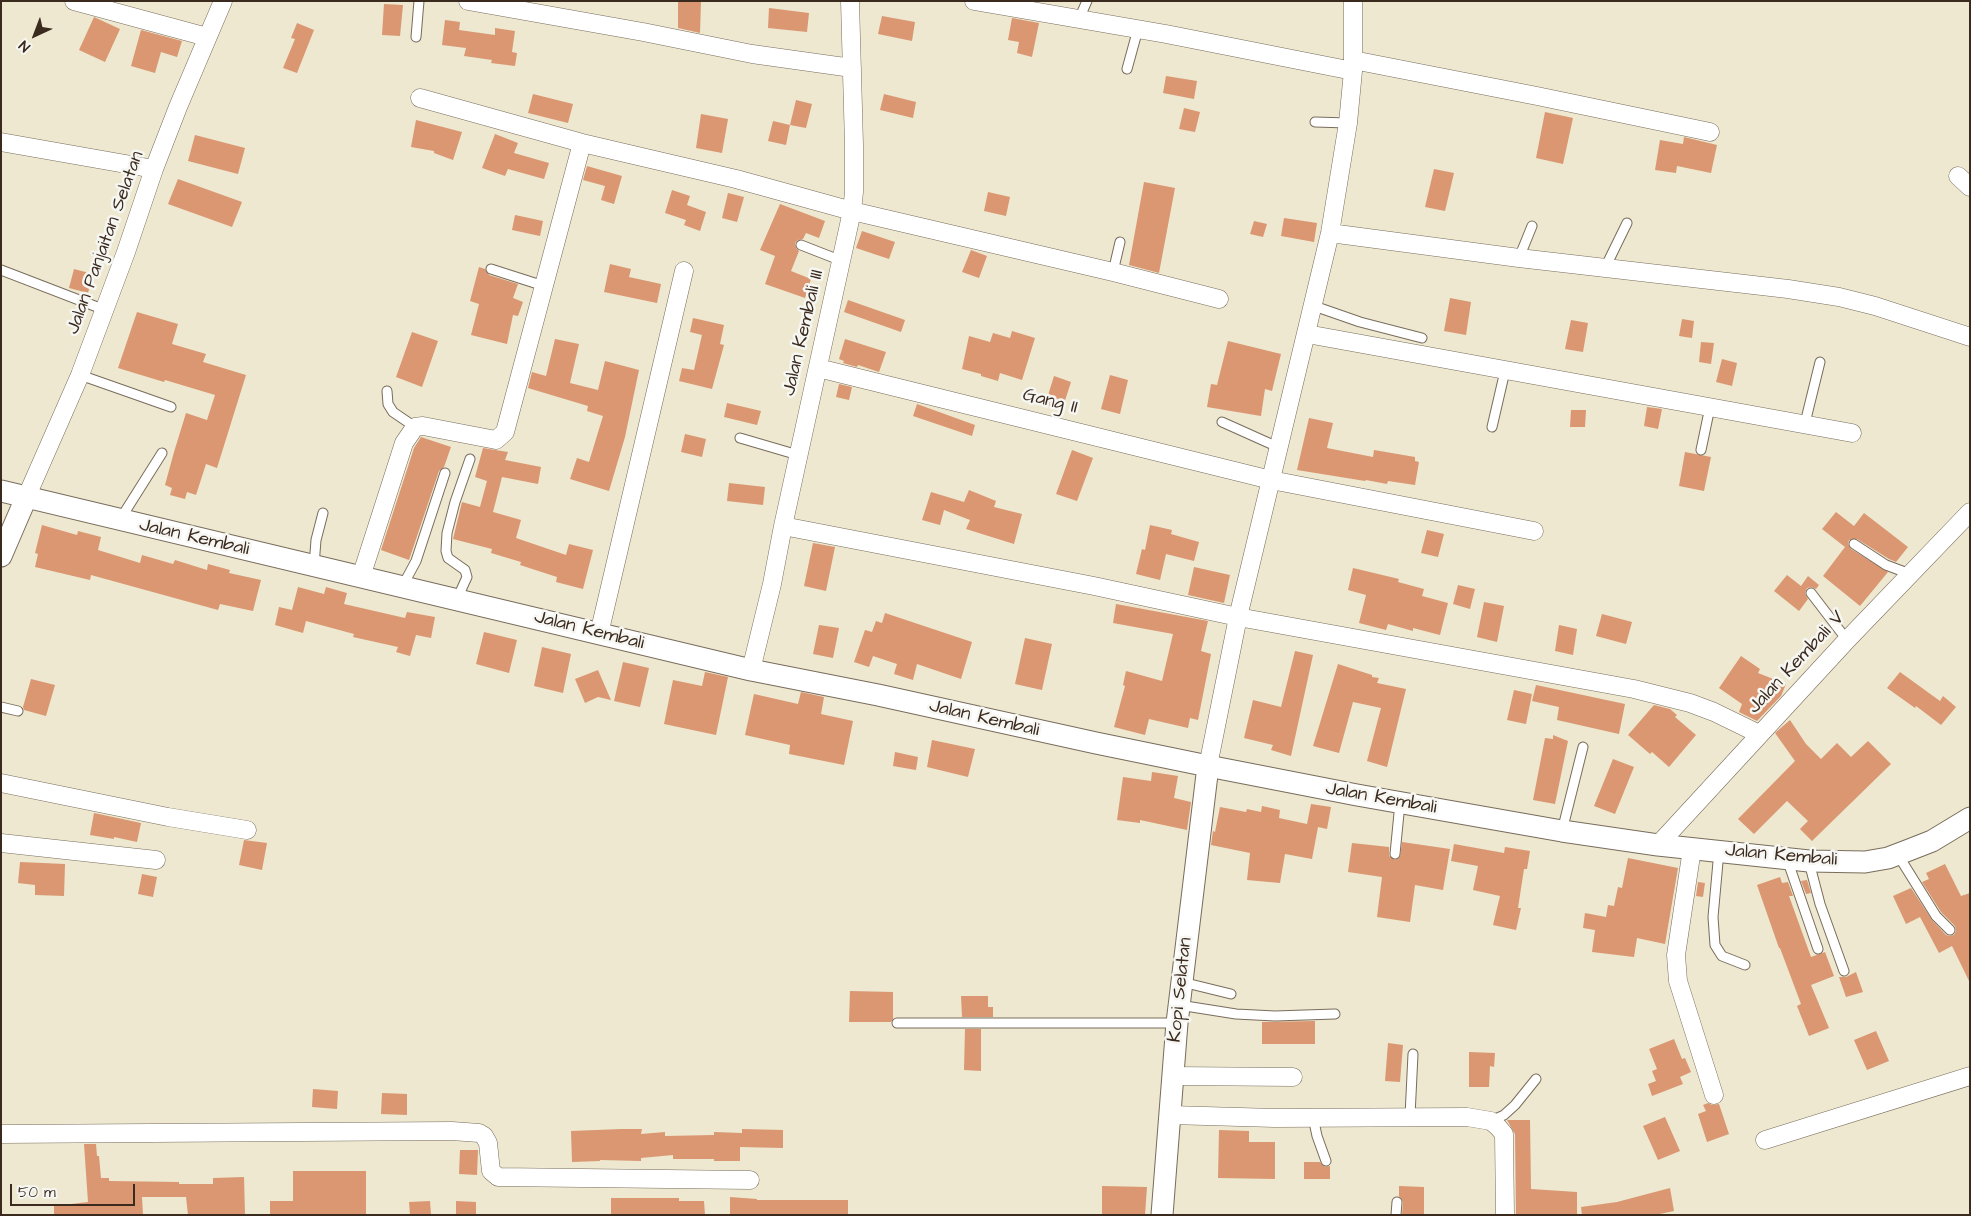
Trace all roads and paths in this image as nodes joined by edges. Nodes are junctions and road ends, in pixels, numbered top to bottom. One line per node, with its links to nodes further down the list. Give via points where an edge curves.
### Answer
1 (74, 1): 11 (street)
2 (223, 1): 11 (street, Jalan Panjaitan Selatan)
3 (419, 1): 12 (lane)
4 (468, 1): 14 (street, via 752,54)
5 (850, 1): 14 (street, Jalan Kembali III)
6 (974, 1): 9 (street)
7 (1087, 1): 9 (lane)
8 (1353, 1): 13 (street)
9 (1079, 19): 10 (street)
10 (1138, 29): 13 (street); 15 (lane)
11 (208, 37): 22 (street, Jalan Panjaitan Selatan)
12 (416, 37)
13 (1353, 66): 18 (street); 19 (street, via 1537,96)
14 (852, 68): 23 (street, Jalan Kembali III)
15 (1127, 69)
16 (420, 98): 21 (street)
17 (1315, 122): 18 (lane)
18 (1348, 122): 26 (street)
19 (1710, 132)
20 (1, 142): 22 (street)
21 (582, 143): 23 (street, via 736,179); 36 (street)
22 (154, 170): 39 (street, Jalan Panjaitan Selatan)
23 (852, 211): 30 (street, Jalan Kembali III); 35 (street)
24 (1627, 223): 31 (lane)
25 (1532, 226): 29 (lane)
26 (1330, 233): 29 (street); 38 (street)
27 (1120, 242): 35 (lane)
28 (801, 245): 30 (lane)
29 (1519, 258): 31 (street)
30 (842, 261): 44 (street, Jalan Kembali III)
31 (1605, 268): 41 (street, via 1838,297)
32 (491, 269): 36 (lane)
33 (1, 270): 39 (lane)
34 (684, 271): 79 (street)
35 (1113, 272): 37 (street)
36 (544, 286): 52 (street, via 502,437 496,440)
37 (1219, 299)
38 (1314, 306): 40 (street); 42 (lane)
39 (105, 310): 46 (street, Jalan Panjaitan Selatan)
40 (1307, 334): 45 (street); 56 (street)
41 (1970, 337)
42 (1422, 338)
43 (1820, 362): 51 (lane)
44 (818, 368): 59 (street, Jalan Kembali III); 62 (street, Gang II)
45 (1505, 370): 49 (street); 53 (lane)
46 (80, 375): 48 (lane); 64 (street, Jalan Panjaitan Selatan)
47 (387, 391): 52 (lane, via 388,404 393,412)
48 (171, 407)
49 (1710, 408): 51 (street); 57 (lane)
50 (1222, 422): 56 (lane)
51 (1805, 423): 54 (street)
52 (416, 427): 74 (street, via 404,443)
53 (1492, 428)
54 (1852, 433)
55 (740, 438): 59 (lane)
56 (1280, 448): 62 (street)
57 (1701, 450)
58 (162, 453): 67 (lane)
59 (798, 455): 68 (street, Jalan Kembali III)
60 (470, 460): 77 (lane, via 454,502 447,534 448,558 465,570 467,577)
61 (445, 473): 75 (lane, via 416,561)
62 (1271, 480): 69 (street, Gang II); 78 (street)
63 (1, 491): 64 (street, Jalan Kembali)
64 (26, 498): 67 (street, Jalan Kembali); 71 (street)
65 (1970, 512): 73 (street, Jalan Kembali V)
66 (323, 513): 72 (lane)
67 (119, 520): 72 (street, Jalan Kembali)
68 (783, 526): 78 (street); 81 (street, Jalan Kembali III)
69 (1534, 532)
70 (1854, 544): 73 (lane, via 1886,564)
71 (1, 556)
72 (314, 566): 74 (street, Jalan Kembali)
73 (1910, 574): 80 (street, Jalan Kembali V)
74 (361, 577): 75 (street, Jalan Kembali)
75 (402, 587): 77 (street, Jalan Kembali)
76 (1811, 593): 80 (lane)
77 (457, 599): 79 (street, Jalan Kembali)
78 (1238, 617): 84 (street, via 1634,689 1690,703); 86 (street)
79 (599, 634): 81 (street, Jalan Kembali)
80 (1847, 640): 84 (street, Jalan Kembali V)
81 (751, 670): 86 (street, Jalan Kembali)
82 (1, 707): 83 (lane)
83 (18, 711)
84 (1759, 734): 93 (street, Jalan Kembali V)
85 (1582, 746): 91 (lane)
86 (1208, 766): 88 (street, Jalan Kembali); 105 (street, Kopi Selatan)
87 (1, 783): 90 (street)
88 (1400, 803): 91 (street, Jalan Kembali); 96 (lane)
89 (1970, 818): 97 (street, Jalan Kembali, via 1932,841)
90 (247, 830)
91 (1562, 831): 93 (street, Jalan Kembali)
92 (1, 843): 99 (street)
93 (1658, 845): 94 (street, Jalan Kembali)
94 (1692, 849): 95 (street, Jalan Kembali); 115 (street, via 1676,955 1681,991)
95 (1719, 852): 98 (street, Jalan Kembali); 103 (lane, via 1713,917 1715,945 1722,956)
96 (1395, 854)
97 (1898, 854): 100 (street, Jalan Kembali, via 1865,862); 101 (lane, via 1936,916)
98 (1787, 858): 100 (street, Jalan Kembali); 102 (lane)
99 (156, 860)
100 (1809, 861): 104 (lane, via 1820,904)
101 (1950, 930)
102 (1818, 948)
103 (1745, 965)
104 (1844, 971)
105 (1182, 982): 106 (lane); 107 (street, Kopi Selatan)
106 (1231, 994)
107 (1178, 1014): 108 (lane); 109 (lane); 111 (street, Kopi Selatan)
108 (1335, 1014)
109 (898, 1023)
110 (1413, 1054): 117 (lane)
111 (1173, 1076): 113 (street); 116 (street, Kopi Selatan)
112 (1970, 1076): 121 (street)
113 (1293, 1077)
114 (1536, 1079): 119 (lane, via 1504,1115)
115 (1714, 1095)
116 (1170, 1115): 118 (street); 125 (street, Kopi Selatan)
117 (1410, 1116): 118 (street); 119 (street, via 1467,1117)
118 (1313, 1117): 122 (lane)
119 (1490, 1121): 127 (street, via 1504,1134)
120 (1, 1134): 123 (street, via 452,1131 484,1136 488,1143 491,1171 498,1177)
121 (1765, 1140)
122 (1326, 1161)
123 (750, 1180)
124 (1397, 1202): 126 (lane)
125 (1162, 1215)
126 (1396, 1215)
127 (1506, 1215)

